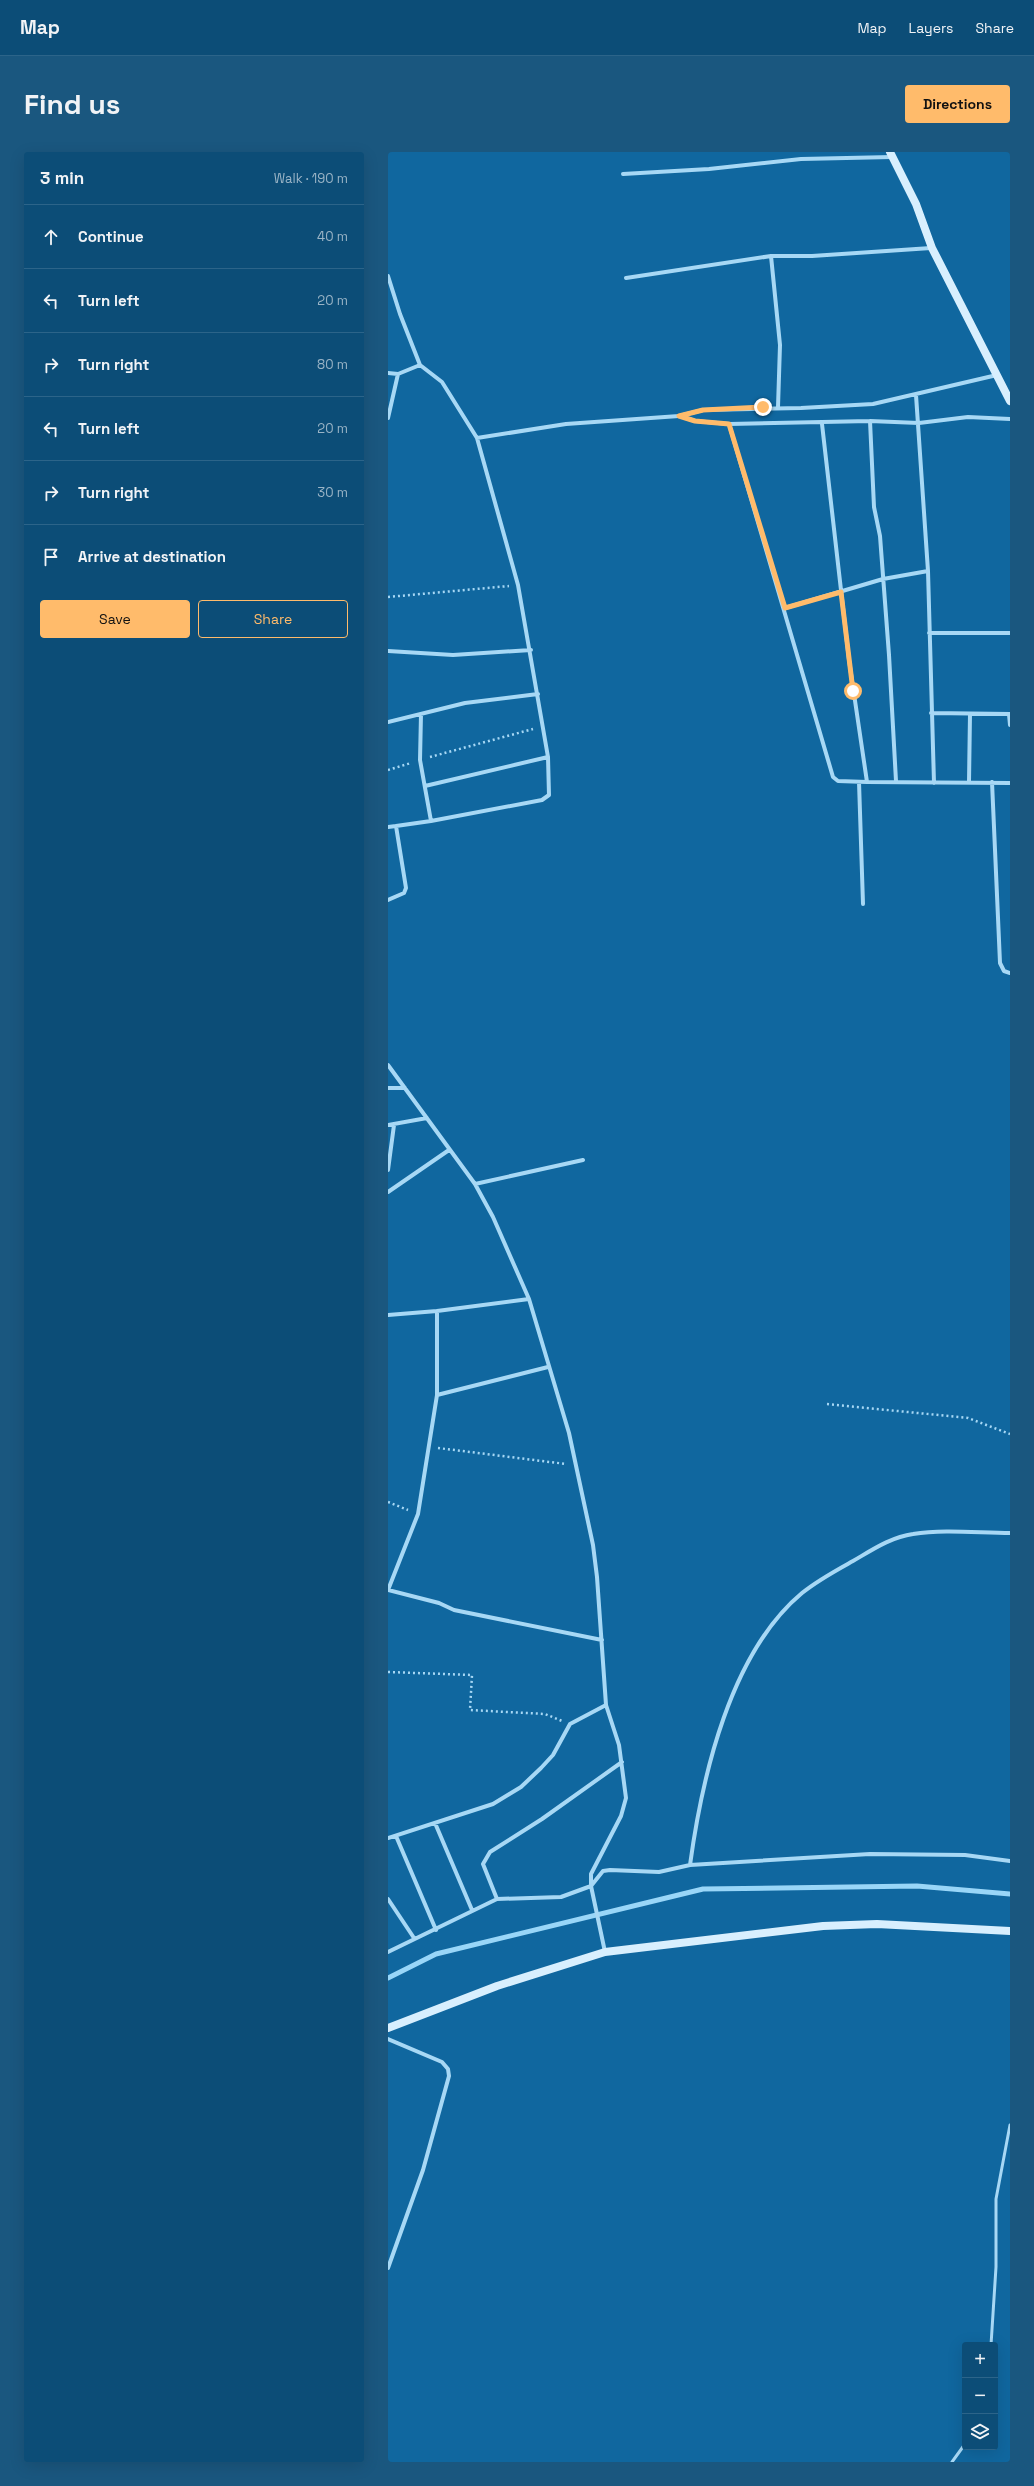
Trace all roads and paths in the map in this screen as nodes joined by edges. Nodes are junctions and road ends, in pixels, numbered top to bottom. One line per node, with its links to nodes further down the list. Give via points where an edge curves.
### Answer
1 (891, 154): 2 (street); 3 (street, via 916,204)
2 (623, 174)
3 (932, 248): 4 (street, via 812,256); 10 (street)
4 (771, 256): 6 (street); 13 (street, via 780,345)
5 (388, 276): 7 (street)
6 (626, 278)
7 (420, 365): 9 (street); 21 (street, via 442,382)
8 (388, 373): 9 (street)
9 (398, 374): 15 (street)
10 (998, 375): 11 (street); 12 (street)
11 (916, 395): 13 (street, via 873,404); 20 (street)
12 (1010, 401)
13 (778, 407): 14 (street, via 703,410)
14 (679, 416): 18 (street, via 695,421); 21 (street, via 566,424)
15 (388, 418)
16 (1010, 419): 20 (street, via 968,417)
17 (870, 421): 19 (street); 20 (street); 23 (street, via 874,507 880,536)
18 (729, 424): 19 (street); 27 (street)
19 (822, 424): 25 (street)
20 (919, 424): 22 (street)
21 (477, 438): 24 (street)
22 (928, 570): 23 (street); 28 (street)
23 (883, 579): 25 (street); 43 (street)
24 (518, 585): 26 (path); 30 (street)
25 (841, 592): 27 (street); 45 (street, via 848,660)
26 (388, 597)
27 (785, 608): 44 (street, via 830,771 838,780)
28 (929, 633): 29 (street); 33 (street)
29 (1010, 633)
30 (531, 650): 31 (street, via 453,656); 32 (street)
31 (388, 651)
32 (538, 694): 34 (street, via 465,703); 39 (street)
33 (931, 713): 35 (street); 48 (street)
34 (420, 714): 37 (street); 41 (street)
35 (970, 714): 36 (street); 46 (street)
36 (1010, 714): 38 (street)
37 (388, 722)
38 (1010, 725)
39 (543, 726): 40 (street); 41 (path)
40 (548, 757): 50 (street); 51 (street, via 550,789 545,799)
41 (420, 760): 42 (path); 50 (street)
42 (388, 770)
43 (896, 781): 45 (street); 48 (street)
44 (859, 782): 45 (street); 55 (street)
45 (867, 782)
46 (969, 782): 47 (street); 48 (street)
47 (992, 782): 49 (street); 56 (street, via 1000,963 1004,970)
48 (934, 783)
49 (1010, 783)
50 (425, 786): 51 (street)
51 (431, 821): 52 (street)
52 (396, 826): 53 (street); 54 (street, via 406,888 400,896)
53 (388, 827)
54 (388, 900)
55 (863, 904)
56 (1010, 973)
57 (388, 1065): 59 (street)
58 (388, 1088): 59 (street)
59 (405, 1088): 60 (street)
60 (427, 1118): 62 (street); 63 (street)
61 (388, 1125): 62 (street)
62 (394, 1125): 65 (street)
63 (449, 1150): 66 (street); 67 (street)
64 (583, 1160): 66 (street)
65 (388, 1170)
66 (475, 1184): 68 (street, via 493,1217)
67 (388, 1192)
68 (529, 1300): 69 (street); 71 (street)
69 (437, 1311): 70 (street); 72 (street)
70 (388, 1316)
71 (548, 1367): 72 (street); 76 (street, via 558,1394)
72 (437, 1395): 75 (street)
73 (827, 1404): 74 (path, via 968,1418)
74 (1010, 1434)
75 (427, 1446): 76 (path); 78 (street)
76 (576, 1465): 81 (street, via 598,1577)
77 (388, 1502): 78 (path)
78 (418, 1514): 80 (street)
79 (1010, 1533): 90 (street, via 913,1534 886,1541 824,1577 801,1594 764,1636 733,1697 709,1762)
80 (388, 1590): 81 (street, via 439,1603 454,1610)
81 (602, 1640): 83 (street)
82 (388, 1672): 84 (path, via 472,1675 470,1710 545,1714)
83 (606, 1705): 84 (street); 85 (street)
84 (570, 1724): 86 (street, via 553,1755 521,1787 493,1804)
85 (622, 1762): 91 (street, via 625,1806 594,1864); 93 (street, via 542,1819 490,1852 483,1864)
86 (435, 1823): 87 (street); 94 (street)
87 (396, 1836): 88 (street); 95 (street)
88 (388, 1838)
89 (1010, 1861): 90 (street, via 965,1855 870,1854)
90 (690, 1865): 91 (street, via 652,1872 610,1870 603,1872)
91 (591, 1886): 93 (street, via 561,1897); 99 (street)
92 (388, 1899): 97 (street)
93 (497, 1899): 94 (street)
94 (472, 1910): 95 (street)
95 (436, 1930): 97 (street)
96 (1010, 1931): 99 (street, via 877,1924 823,1926)
97 (414, 1938): 98 (street)
98 (388, 1952)
99 (605, 1952): 100 (street, via 497,1986)
100 (388, 2028)
101 (388, 2039): 103 (street, via 442,2062 448,2069 449,2076 423,2170)
102 (1010, 2125): 104 (lane, via 996,2199 996,2267)
103 (388, 2268)
104 (991, 2342)
105 (962, 2448): 106 (lane)
106 (952, 2462)

